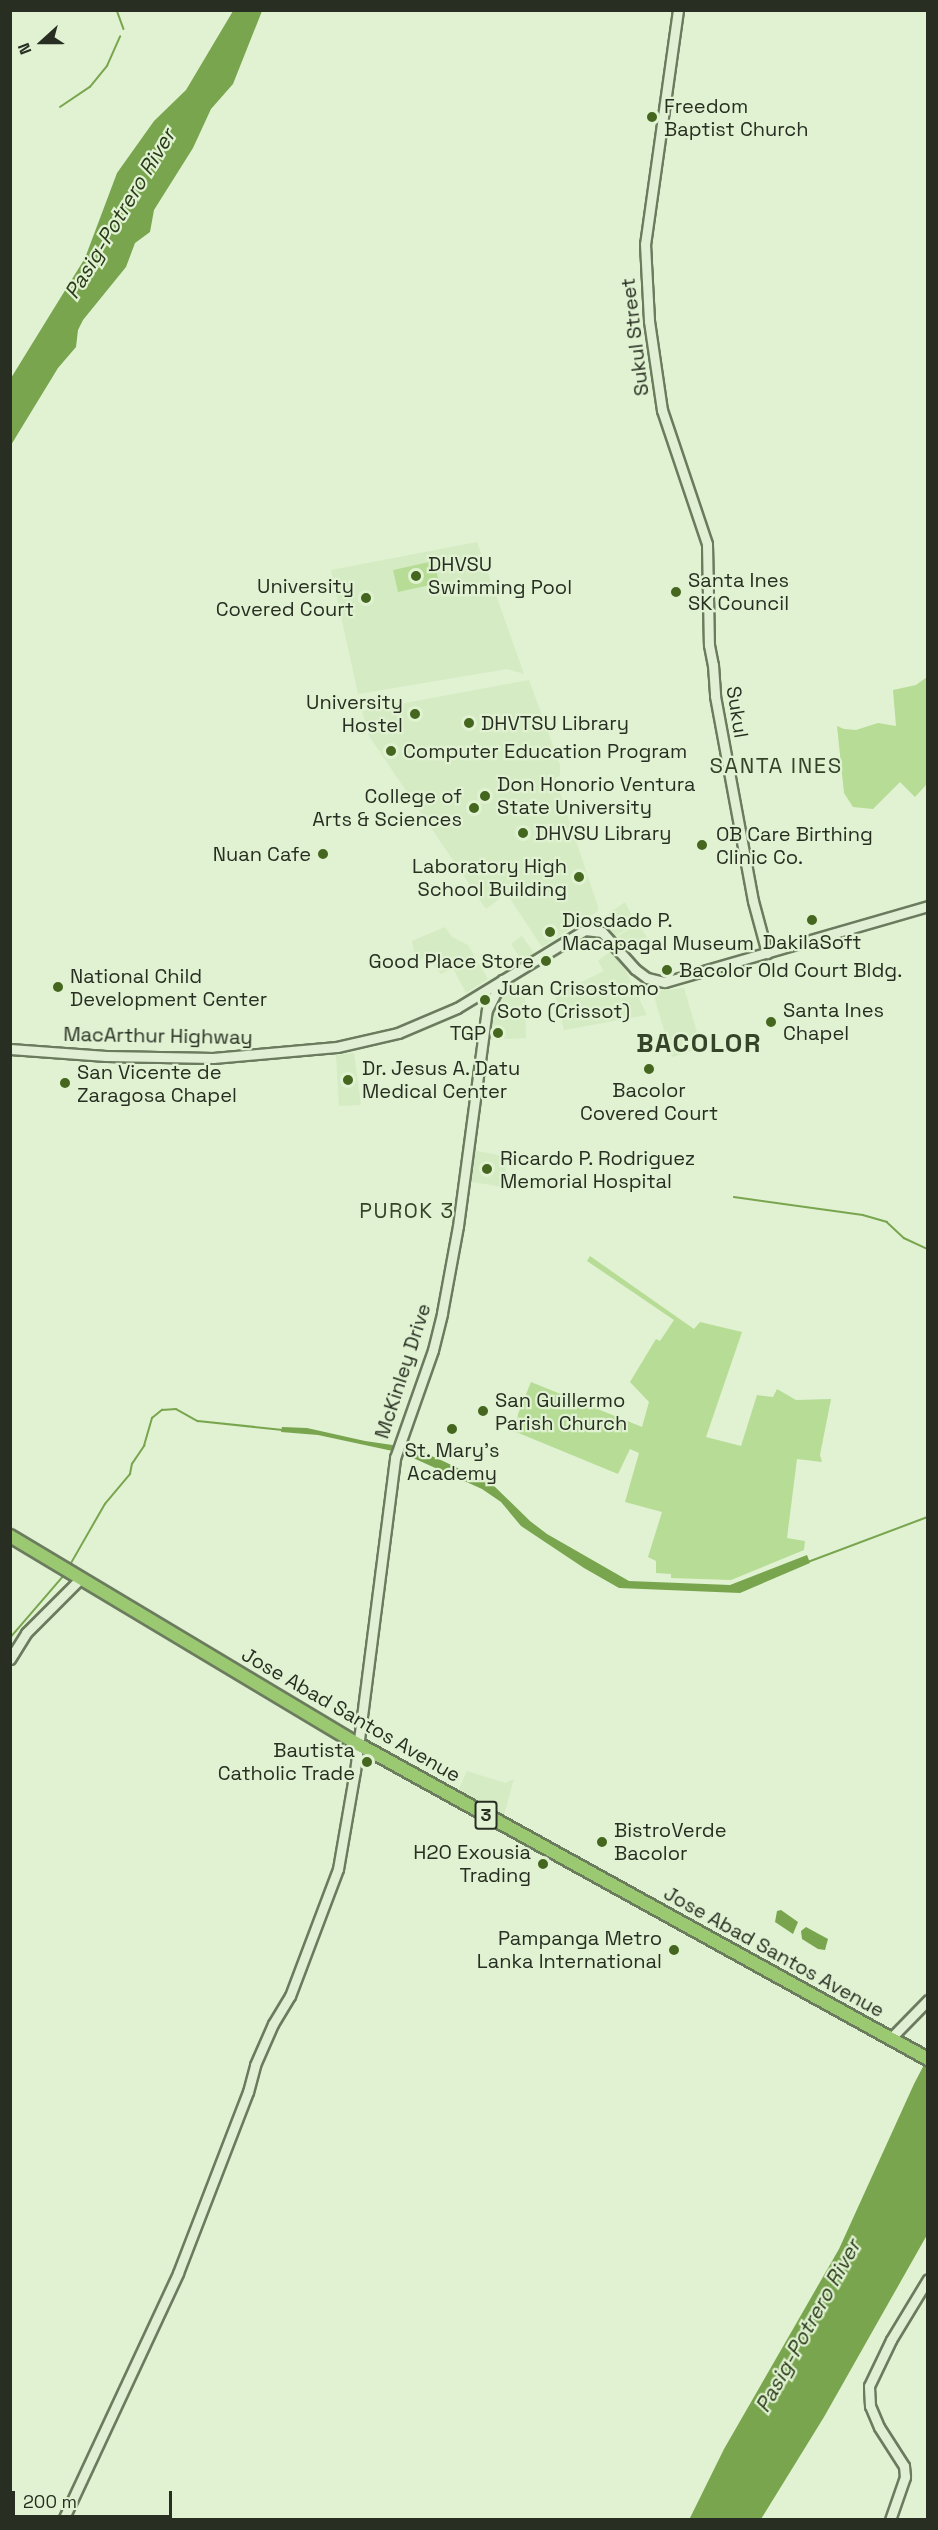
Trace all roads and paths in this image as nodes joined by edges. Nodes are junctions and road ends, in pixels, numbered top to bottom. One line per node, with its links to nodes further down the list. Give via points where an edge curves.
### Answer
1 (678, 10): 2 (street, Sukul Street, via 645,267 662,410 707,544)
2 (710, 653): 4 (street, Sukul, via 733,795)
3 (927, 906): 4 (street, MacArthur Highway)
4 (766, 953): 5 (street, MacArthur Highway, via 675,980 658,981 634,969 607,936 590,928)
5 (502, 980): 6 (street, MacArthur Highway); 7 (street, McKinley Drive)
6 (469, 1001): 7 (street, via 480,1003); 8 (street, MacArthur Highway, via 417,1026 371,1041 262,1056 128,1057)
7 (487, 1010): 12 (street, McKinley Drive, via 458,1226 442,1313 396,1455)
8 (10, 1049)
9 (10, 1536): 10 (highway, Jose Abad Santos Avenue / 3)
10 (74, 1574): 11 (street); 12 (highway, Jose Abad Santos Avenue / 3)
11 (10, 1659)
12 (358, 1744): 14 (highway, Jose Abad Santos Avenue / 3); 17 (street, McKinley Drive, via 343,1850 320,1920 290,1996 255,2065 178,2273)
13 (927, 2000): 14 (street)
14 (891, 2038): 15 (highway, Jose Abad Santos Avenue / 3)
15 (927, 2059)
16 (927, 2279): 18 (street, via 869,2386 870,2406 879,2427 904,2466 905,2477)
17 (63, 2520)
18 (890, 2520)

